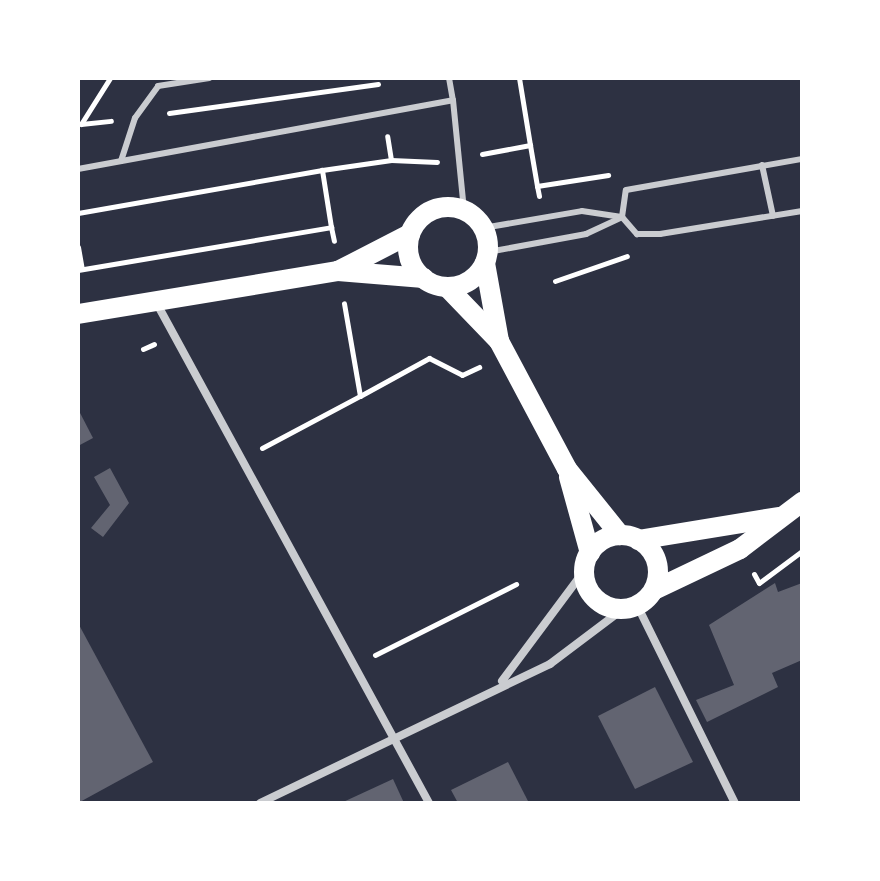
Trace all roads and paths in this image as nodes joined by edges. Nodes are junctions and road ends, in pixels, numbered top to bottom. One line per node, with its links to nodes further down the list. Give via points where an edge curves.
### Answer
1 (110, 78): 8 (path)
2 (209, 78): 7 (lane, via 158,86)
3 (449, 78): 5 (lane)
4 (377, 81): 6 (path); 7 (path)
5 (453, 100): 6 (lane); 16 (lane)
6 (383, 113): 11 (lane); 14 (path, via 391,160)
7 (135, 118): 8 (path); 11 (lane)
8 (79, 125)
9 (530, 145): 15 (path)
10 (802, 159): 12 (lane)
11 (121, 161): 13 (lane)
12 (762, 165): 19 (lane); 20 (lane, via 626,190)
13 (78, 169)
14 (322, 170): 18 (path); 21 (path)
15 (537, 186)
16 (464, 210): 22 (main road); 23 (main road, via 425,214)
17 (802, 211): 19 (lane)
18 (78, 213)
19 (773, 216): 20 (lane, via 660,234 637,234)
20 (622, 217): 22 (lane, via 582,211); 25 (lane, via 586,234)
21 (331, 227)
22 (483, 228): 25 (main road)
23 (410, 234): 27 (main road); 28 (main road, via 410,258)
24 (78, 247): 26 (path)
25 (486, 258): 29 (main road, via 470,280); 32 (main road)
26 (82, 269)
27 (338, 271): 28 (main road); 30 (main road)
28 (424, 278): 29 (main road)
29 (447, 287): 32 (main road)
30 (155, 301): 31 (main road); 47 (street)
31 (78, 314)
32 (499, 341): 35 (main road)
33 (475, 369): 34 (path, via 462,375 429,358)
34 (360, 396)
35 (567, 469): 38 (main road); 40 (main road)
36 (802, 502): 37 (main road)
37 (778, 517): 38 (main road); 43 (main road, via 740,549)
38 (629, 538): 40 (main road); 43 (main road, via 655,556)
39 (802, 551): 41 (path)
40 (587, 562): 44 (main road, via 595,599); 46 (street)
41 (759, 583)
42 (516, 584): 45 (path)
43 (654, 590): 44 (main road)
44 (630, 607): 46 (street, via 550,664); 50 (street)
45 (381, 652)
46 (502, 681): 47 (street)
47 (395, 733): 48 (street); 49 (street)
48 (260, 803)
49 (429, 803)
50 (735, 803)

